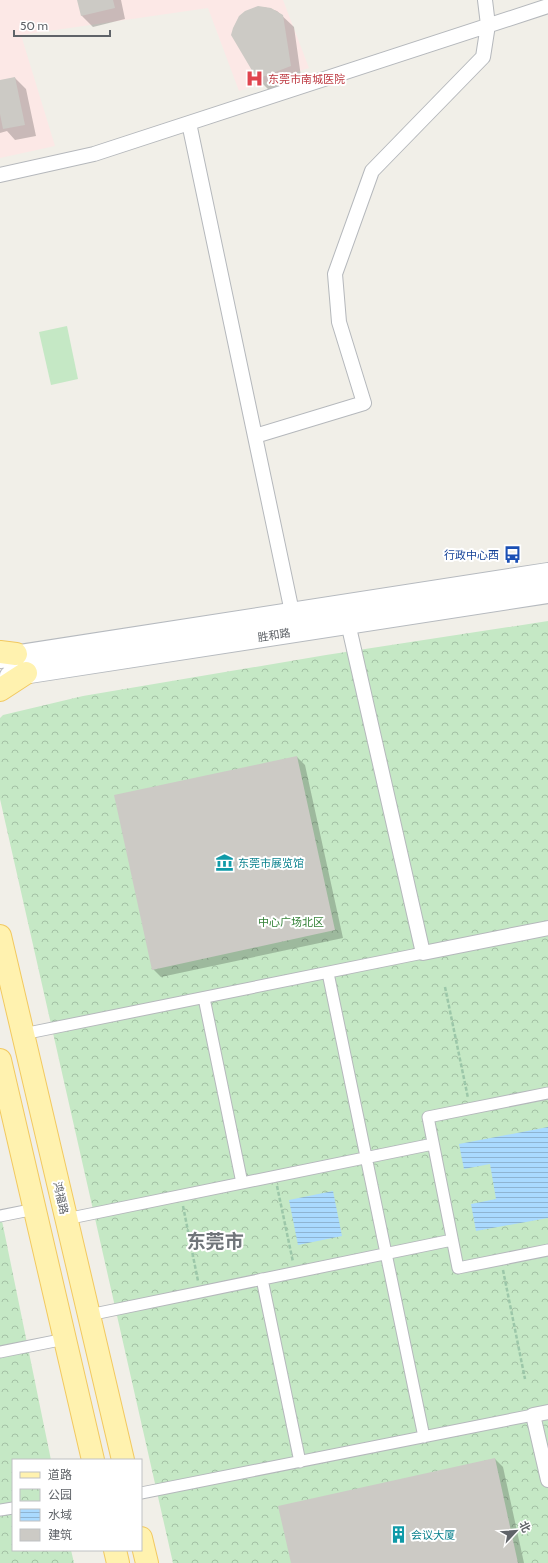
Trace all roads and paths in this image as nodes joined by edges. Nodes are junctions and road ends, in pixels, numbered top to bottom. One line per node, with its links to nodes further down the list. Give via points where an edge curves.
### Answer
1 (485, 0): 3 (street)
2 (548, 6): 3 (street)
3 (488, 25): 4 (street); 6 (street, via 483,57 372,171 335,274 339,322 364,403)
4 (189, 123): 5 (street, via 94,154); 6 (street)
5 (0, 175)
6 (255, 436): 9 (street)
7 (548, 573): 9 (main road, 胜和路)
8 (548, 593): 10 (main road, 胜和路)
9 (292, 612): 11 (main road, 胜和路)
10 (348, 623): 11 (main road, 胜和路); 16 (street)
11 (10, 659): 12 (main road, 胜和路); 13 (main road)
12 (0, 678)
13 (0, 690)
14 (548, 928): 16 (street)
15 (0, 936): 20 (main road, 鸿福路)
16 (423, 953): 17 (street)
17 (328, 973): 19 (street); 25 (street)
18 (445, 987): 23 (path)
19 (204, 998): 20 (street); 27 (street)
20 (23, 1034): 31 (main road, 鸿福路)
21 (0, 1060): 29 (main road)
22 (548, 1093): 23 (street)
23 (470, 1108): 24 (street, via 428,1117)
24 (433, 1144): 25 (street); 32 (street)
25 (366, 1157): 26 (street); 34 (street)
26 (275, 1176): 27 (street); 36 (path)
27 (242, 1183): 28 (street)
28 (180, 1196): 31 (street); 38 (path)
29 (35, 1209): 30 (street); 40 (main road)
30 (0, 1216)
31 (66, 1219): 39 (main road, 鸿福路)
32 (452, 1240): 34 (street); 35 (street, via 458,1268)
33 (548, 1250): 35 (street)
34 (386, 1254): 36 (street); 45 (street)
35 (501, 1259): 42 (path)
36 (295, 1272): 37 (street)
37 (262, 1279): 38 (street); 48 (street)
38 (200, 1292): 39 (street)
39 (89, 1315): 47 (main road, 鸿福路)
40 (65, 1339): 41 (street); 46 (main road)
41 (0, 1352)
42 (525, 1379)
43 (548, 1412): 44 (street)
44 (533, 1415): 45 (street); 49 (street)
45 (424, 1437): 48 (street)
46 (94, 1459)
47 (123, 1459)
48 (300, 1462): 50 (street)
49 (548, 1480)
50 (142, 1493)
51 (12, 1508): 52 (street)
52 (0, 1510)
53 (142, 1542): 56 (main road)
54 (115, 1551): 55 (main road)
55 (118, 1563)
56 (147, 1563)

